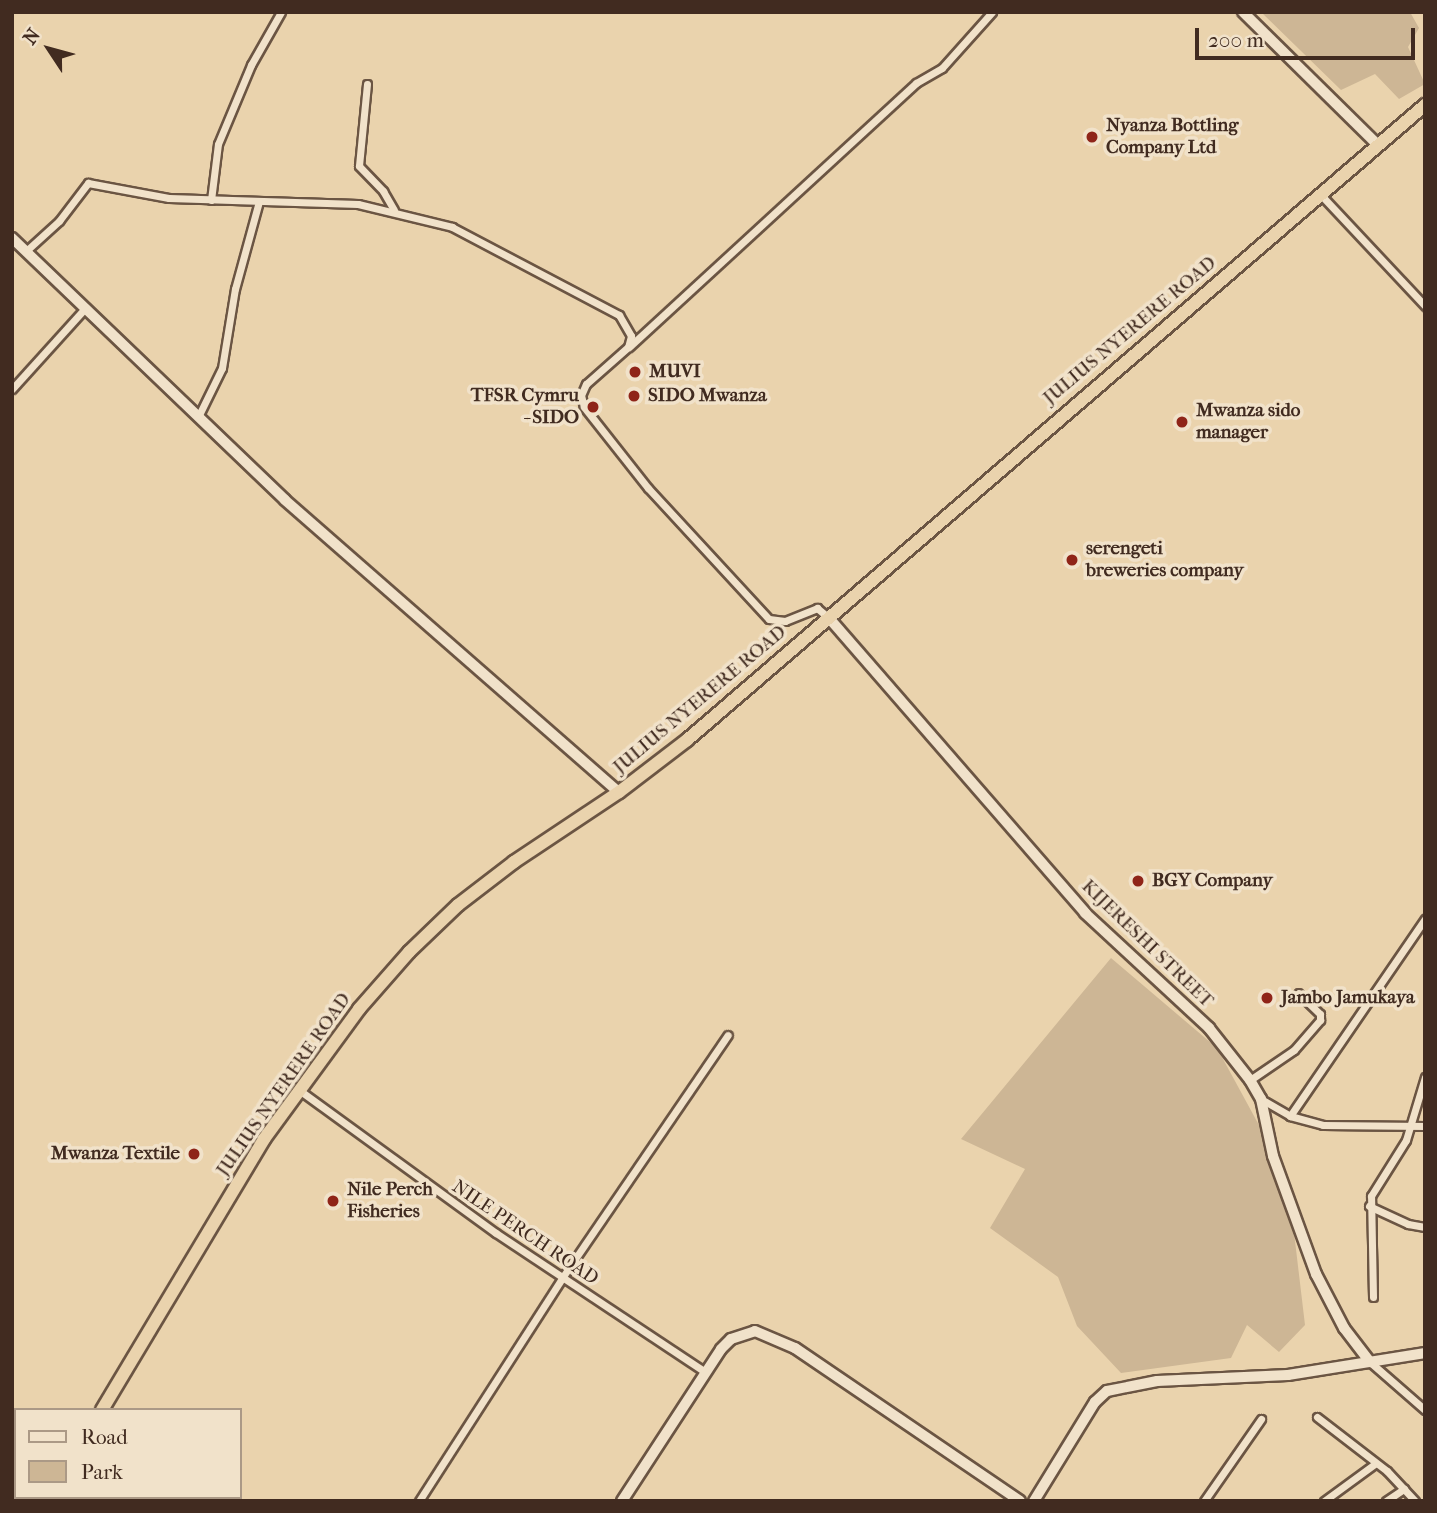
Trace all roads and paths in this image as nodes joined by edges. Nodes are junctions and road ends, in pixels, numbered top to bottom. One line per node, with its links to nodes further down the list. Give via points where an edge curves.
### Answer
1 (281, 12): 8 (street, via 251,65 218,144)
2 (992, 12): 15 (street, via 942,68 916,83)
3 (1243, 12): 6 (street)
4 (367, 84): 10 (street, via 359,166)
5 (1425, 104): 6 (highway, JULIUS NYERERE ROAD)
6 (1378, 145): 7 (highway, JULIUS NYERERE ROAD)
7 (1320, 194): 13 (street); 18 (highway, JULIUS NYERERE ROAD)
8 (212, 200): 9 (street); 12 (street, via 149,196 88,183 60,221)
9 (259, 201): 10 (street, via 358,204); 17 (street, via 235,289 222,369)
10 (394, 210): 15 (street, via 452,228 619,315 631,336)
11 (12, 238): 12 (street)
12 (26, 251): 14 (street)
13 (1425, 306)
14 (86, 307): 16 (street); 17 (street)
15 (628, 347): 18 (street, via 586,384 581,395 584,407 648,488 769,619 785,621 817,608)
16 (12, 389)
17 (199, 415): 19 (street, via 285,500)
18 (830, 618): 19 (highway, JULIUS NYERERE ROAD); 24 (street, KIJERESHI STREET, via 1085,913 1209,1028)
19 (620, 792): 25 (highway, JULIUS NYERERE ROAD, via 458,905 359,1009)
20 (1425, 919): 27 (street)
21 (1298, 993): 24 (street, via 1320,1014 1320,1020 1294,1050)
22 (728, 1035): 32 (street)
23 (1425, 1077): 28 (street)
24 (1250, 1080): 26 (street, KIJERESHI STREET)
25 (299, 1090): 32 (street, NILE PERCH ROAD); 37 (highway, JULIUS NYERERE ROAD, via 264,1139)
26 (1261, 1099): 27 (street); 35 (street, KIJERESHI STREET, via 1300,1235 1334,1310)
27 (1290, 1116): 28 (street, via 1335,1126)
28 (1409, 1125): 29 (street); 30 (street)
29 (1425, 1126)
30 (1369, 1206): 31 (street); 33 (street)
31 (1425, 1227)
32 (562, 1278): 36 (street, NILE PERCH ROAD); 44 (street)
33 (1373, 1297)
34 (1425, 1353): 35 (street)
35 (1370, 1362): 38 (street); 47 (street, via 1288,1375 1157,1381 1105,1392)
36 (704, 1371): 45 (street); 46 (street, via 731,1339 743,1333 766,1332)
37 (103, 1408)
38 (1425, 1410)
39 (1317, 1417): 41 (street)
40 (1261, 1419): 43 (street)
41 (1376, 1463): 42 (street); 48 (street)
42 (1404, 1489): 49 (street); 50 (street)
43 (1205, 1500)
44 (419, 1501)
45 (622, 1501)
46 (1020, 1501)
47 (1034, 1501)
48 (1324, 1501)
49 (1386, 1501)
50 (1415, 1501)

